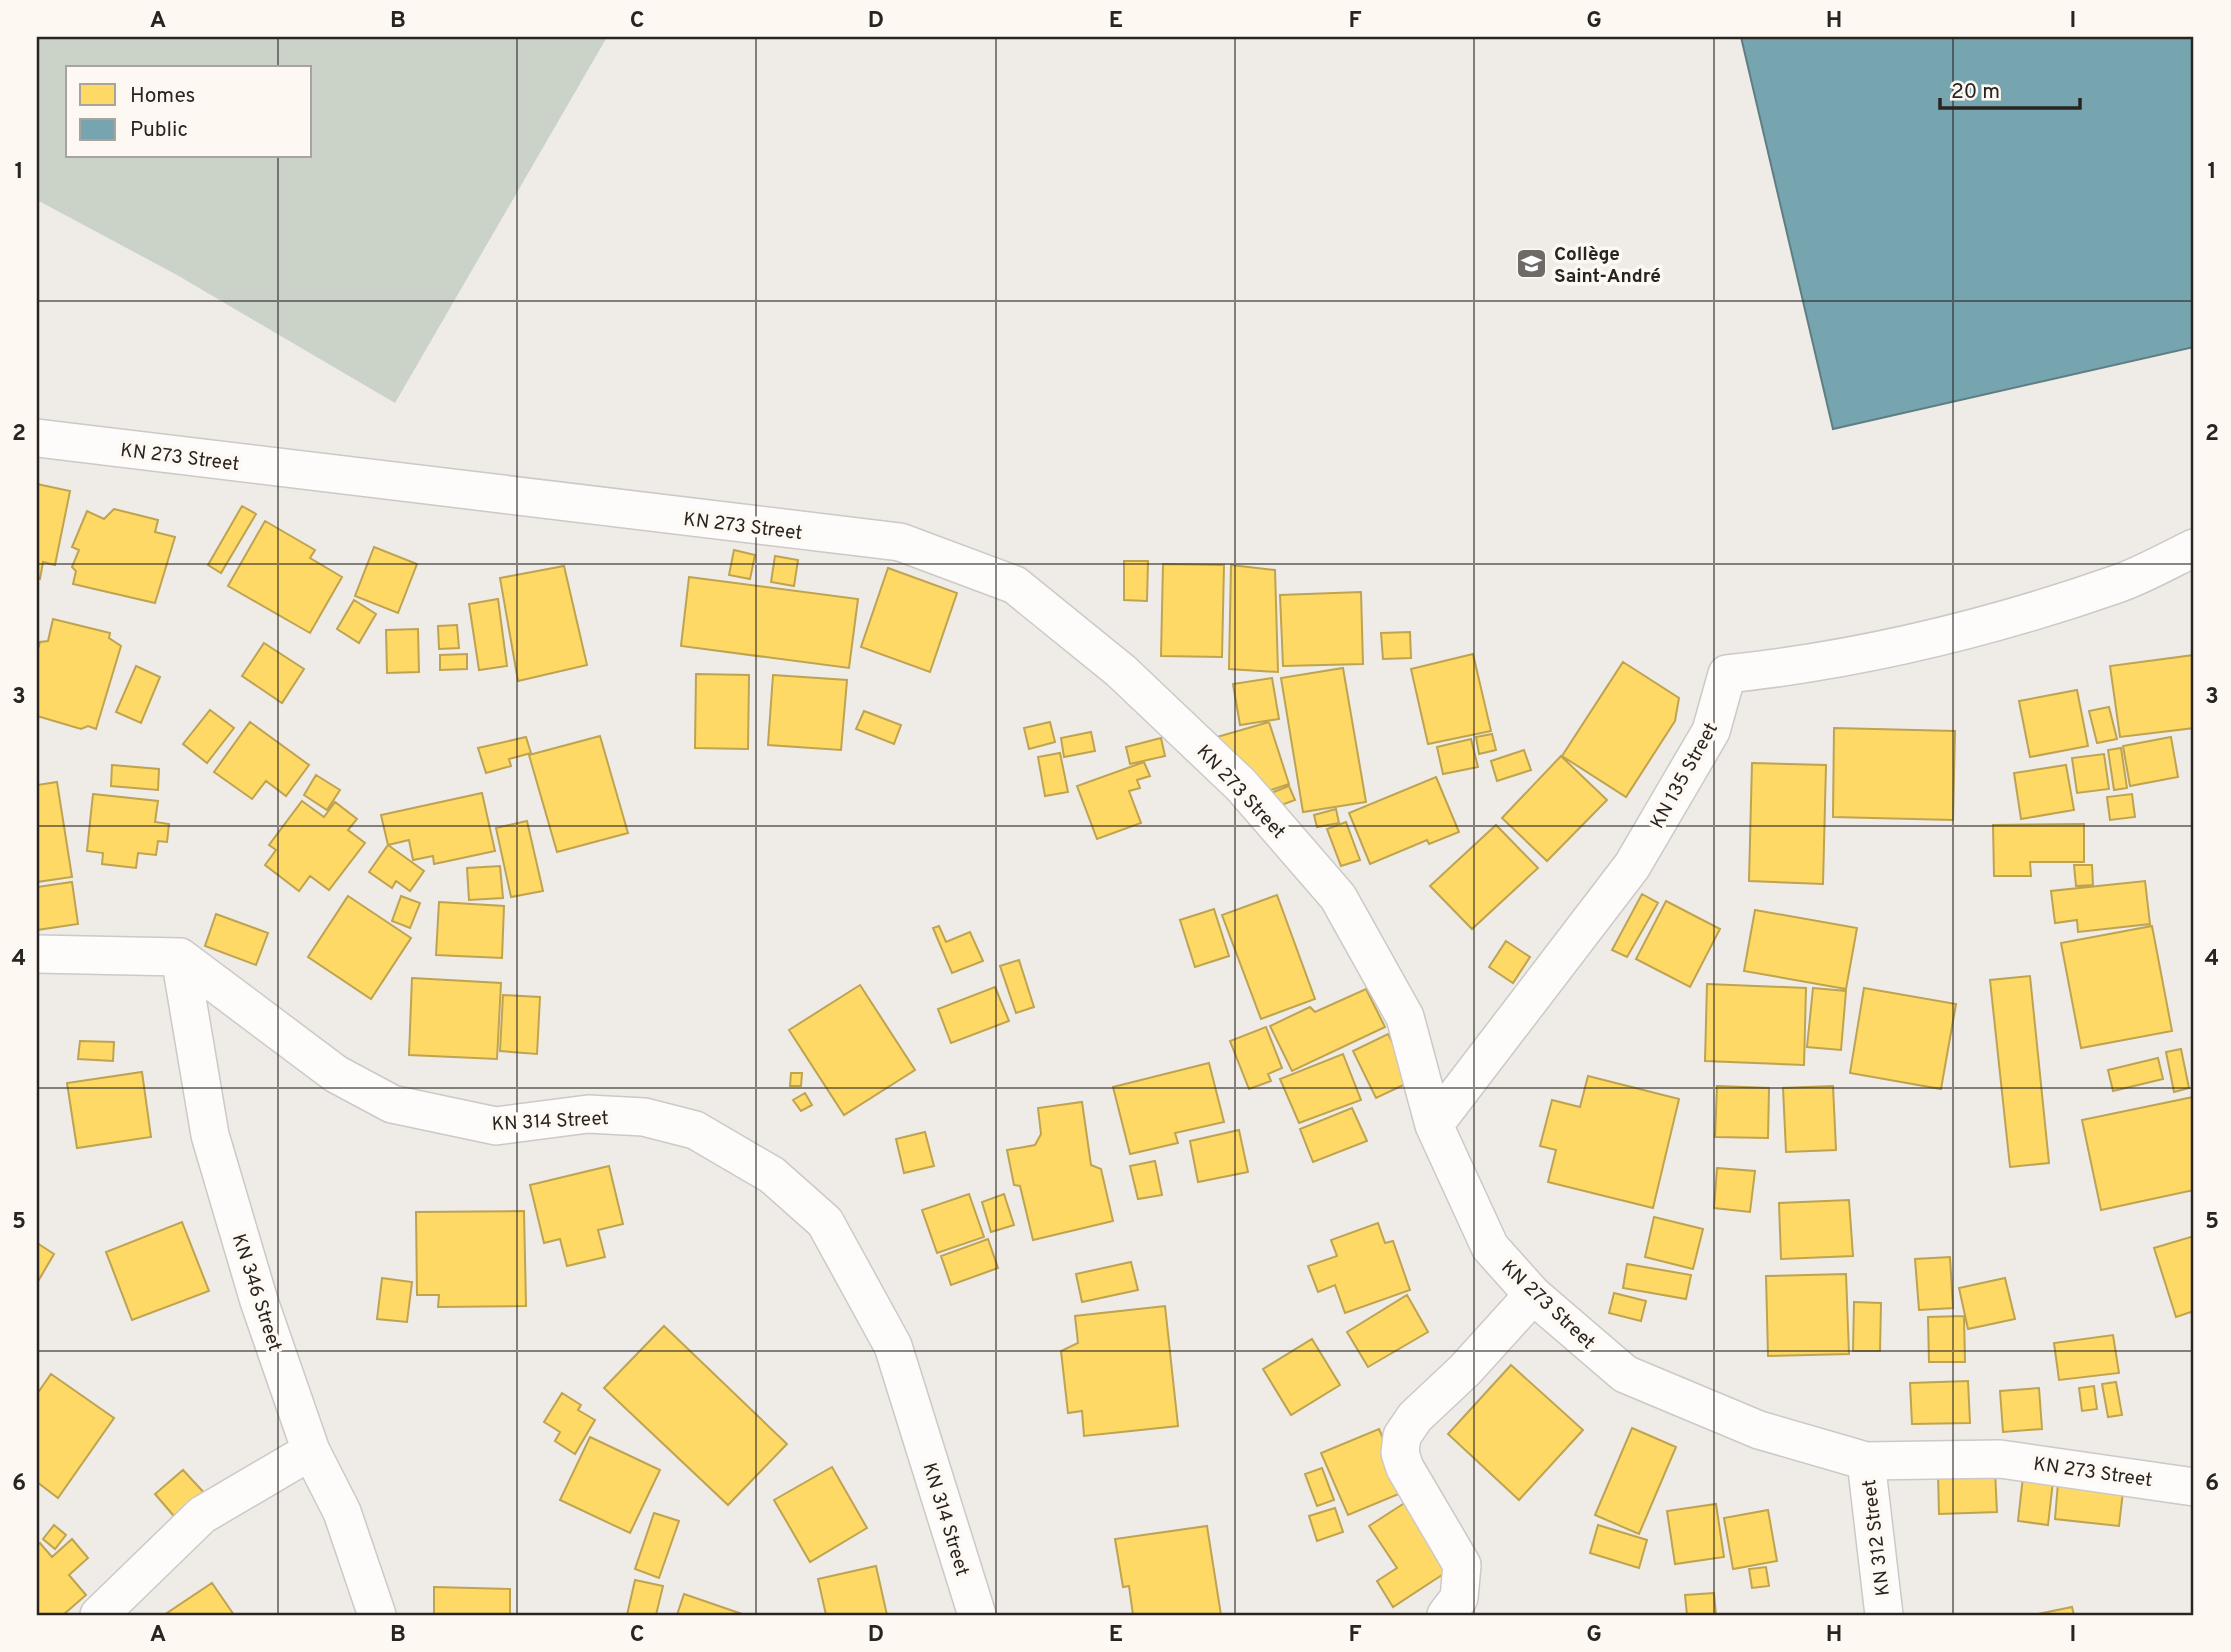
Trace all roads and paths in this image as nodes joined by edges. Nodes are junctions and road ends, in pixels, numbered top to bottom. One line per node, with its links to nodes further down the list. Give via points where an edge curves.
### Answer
1 (37, 438): 5 (street, KN 273 Street, via 900,542 1015,584 1121,671 1241,785 1338,897 1405,1017)
2 (2194, 548): 5 (street, KN 135 Street, via 2119,584 1960,632 1799,666 1727,674 1711,732 1632,866)
3 (37, 954): 4 (street)
4 (180, 957): 7 (street, KN 346 Street, via 210,1135 259,1301); 12 (street, KN 314 Street, via 336,1074 392,1104 496,1126 588,1114 644,1117 695,1130 772,1175 825,1222 893,1346)
5 (1434, 1125): 6 (street, KN 273 Street, via 1490,1247)
6 (1533, 1295): 8 (street, KN 273 Street, via 1625,1374 1759,1430); 13 (street, via 1402,1436 1400,1453 1405,1468 1462,1565 1459,1598)
7 (311, 1451): 10 (street, via 202,1515); 11 (street, KN 346 Street, via 342,1512)
8 (1866, 1461): 9 (street, KN 273 Street, via 2000,1459); 14 (street, KN 312 Street)
9 (2194, 1487)
10 (100, 1615)
11 (377, 1615)
12 (977, 1615)
13 (1446, 1615)
14 (1884, 1615)

